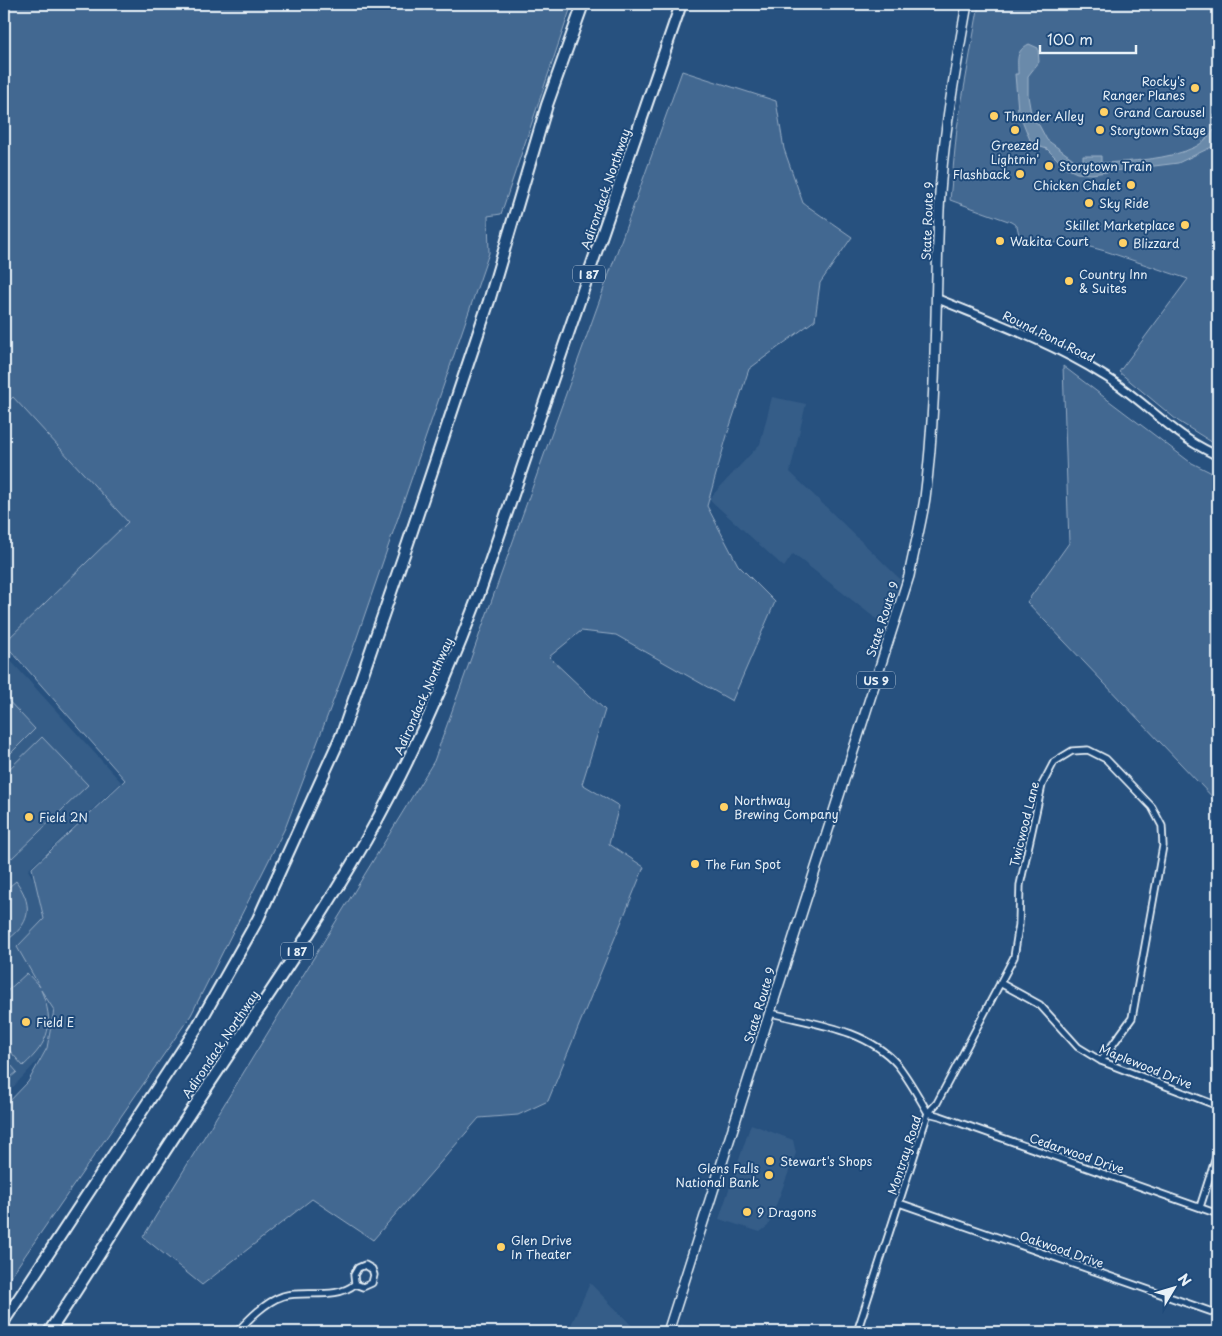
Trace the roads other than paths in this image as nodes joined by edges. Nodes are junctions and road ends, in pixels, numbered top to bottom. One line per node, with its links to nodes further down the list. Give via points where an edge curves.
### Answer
1 (583, 4): 17 (highway, via 547,105 476,338 342,734 258,919 196,1029)
2 (681, 4): 18 (highway, Adirondack Northway / I 87, via 479,594 417,742 366,840 314,925)
3 (967, 4): 4 (main road, State Route 9 / US 9, via 944,144)
4 (938, 299): 5 (street, Round Pond Road, via 1073,357 1136,398 1183,436); 7 (main road, State Route 9 / US 9, via 930,448 909,576)
5 (1218, 456)
6 (1000, 983): 8 (street, Maplewood Drive, via 1040,1005 1078,1047); 8 (street, Twicwood Lane, via 1014,957 1020,884 1042,785 1054,762 1072,751 1088,750 1106,759 1152,807 1162,826 1163,846 1132,1018); 10 (street, Twicwood Lane, via 937,1103)
7 (771, 1013): 10 (street, Montray Road, via 849,1033 877,1047 896,1064); 20 (main road, State Route 9 / US 9)
8 (1101, 1061): 9 (street, Maplewood Drive)
9 (1218, 1106)
10 (928, 1113): 12 (street, Montray Road); 13 (street, Cedarwood Drive)
11 (1218, 1151): 13 (street)
12 (899, 1203): 16 (street, Oakwood Drive); 21 (street, Montray Road)
13 (1200, 1207): 14 (street, Cedarwood Drive)
14 (1218, 1214)
15 (355, 1284): 19 (street, via 350,1289 333,1293 283,1296 261,1308)
16 (1218, 1314)
17 (4, 1321)
18 (49, 1332)
19 (237, 1332)
20 (668, 1332)
21 (857, 1332)

